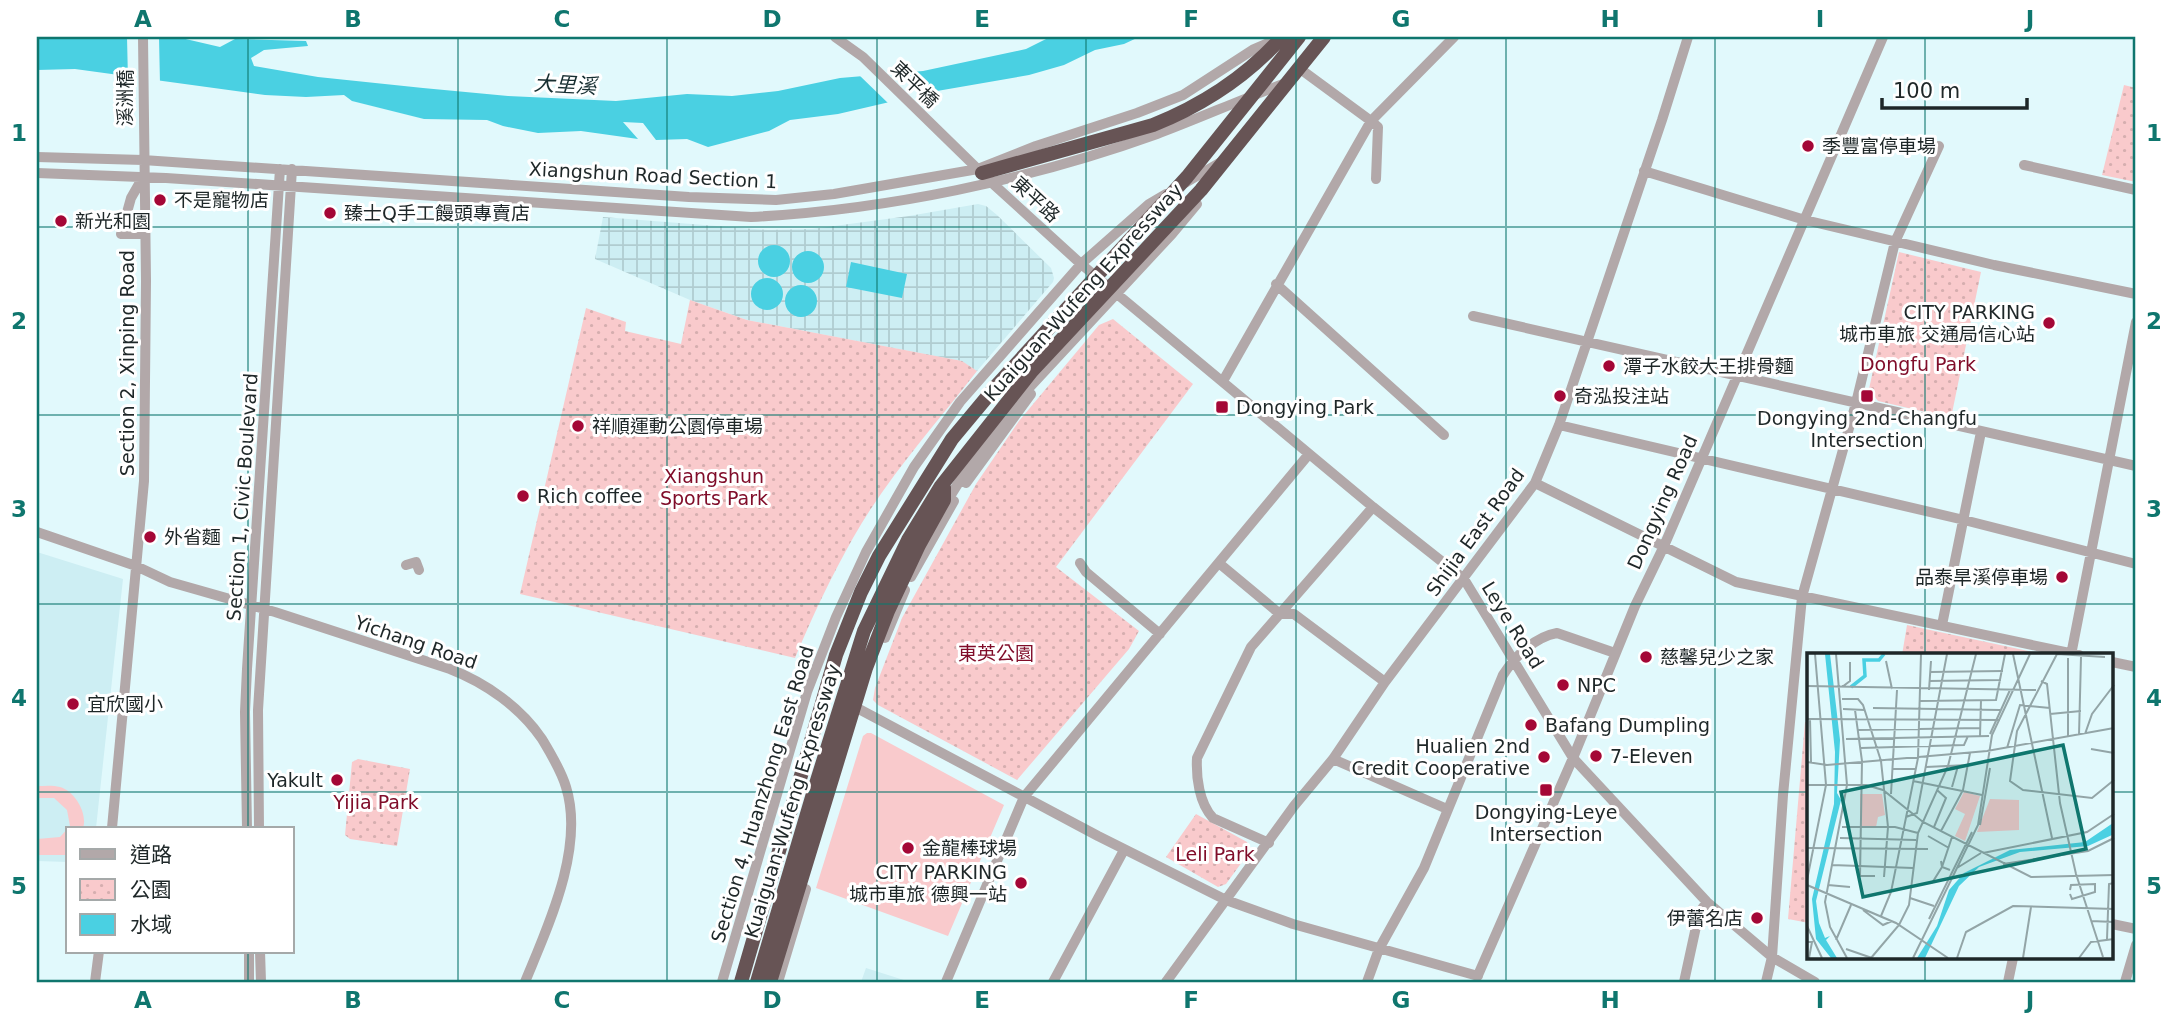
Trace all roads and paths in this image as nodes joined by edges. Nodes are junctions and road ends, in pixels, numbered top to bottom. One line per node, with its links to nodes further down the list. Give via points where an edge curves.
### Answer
1 (143, 37): 16 (street, 溪洲橋)
2 (835, 37): 15 (street, 東平橋, via 863,57)
3 (1282, 37): 22 (highway, via 1234,82 1173,117)
4 (1299, 37): 104 (highway, Kuaiguan-Wufeng Expressway, via 1187,177 989,394 953,439 879,556 836,655)
5 (1330, 37): 9 (street, Section 4, Huanzhong East Road)
6 (1454, 37): 11 (street)
7 (1688, 37): 20 (street, Shijia East Road)
8 (1883, 37): 28 (street, Dongying Road)
9 (1323, 41): 10 (street, Section 4, Huanzhong East Road); 22 (street, Xiangshun Road Section 1, via 1268,43 1183,95 1037,146); 49 (highway, Kuaiguan-Wufeng Expressway, via 1201,190 1032,371)
10 (1300, 75): 11 (street); 13 (street, Section 4, Huanzhong East Road); 22 (street, Xiangshun Road Section 1, via 1147,137 1042,169)
11 (1371, 121): 24 (street, via 1378,127); 32 (street)
12 (1939, 146): 30 (street)
13 (1242, 149): 31 (street, Section 4, Huanzhong East Road, via 1149,204); 33 (street, Section 4, Huanzhong East Road)
14 (37, 157): 16 (street, Xiangshun Road Section 1)
15 (968, 159): 22 (street, 東平路)
16 (143, 160): 18 (street, Xiangshun Road Section 1); 23 (street, Section 2, Xinping Road)
17 (2024, 165): 27 (street)
18 (280, 169): 19 (street, Xiangshun Road Section 1); 25 (street, Section 1, Civic Boulevard)
19 (292, 169): 22 (street, Xiangshun Road Section 1, via 776,200); 26 (street, Section 1, Civic Boulevard)
20 (1644, 171): 28 (street); 37 (street, Shijia East Road)
21 (37, 173): 23 (street, Xiangshun Road Section 1)
22 (984, 175): 26 (street, Xiangshun Road Section 1, via 867,206 751,217); 31 (street, 東平路)
23 (143, 177): 25 (street, Xiangshun Road Section 1); 29 (street, Section 2, Xinping Road); 29 (street, via 131,198 121,234)
24 (1376, 179)
25 (279, 186): 26 (street, Xiangshun Road Section 1); 65 (street, Section 1, Civic Boulevard)
26 (291, 186): 66 (street, Section 1, Civic Boulevard)
27 (2136, 190)
28 (1805, 220): 30 (street); 39 (street, Dongying Road)
29 (145, 233): 61 (street, Section 2, Xinping Road, via 144,481)
30 (1895, 242): 34 (street); 41 (street)
31 (1081, 264): 33 (street, Leye Road); 103 (street, Section 4, Huanzhong East Road, via 960,402 914,467 866,552 807,692)
32 (1276, 284): 40 (street); 44 (street)
33 (1117, 293): 38 (street, Section 4, Huanzhong East Road); 40 (street, Leye Road)
34 (2136, 294)
35 (1473, 316): 37 (street)
36 (2136, 322): 47 (street)
37 (1587, 342): 39 (street); 42 (street, Shijia East Road)
38 (1058, 359): 77 (street, via 956,497 925,551); 106 (street, Section 4, Huanzhong East Road, via 1015,403 974,458 881,605 844,704)
39 (1736, 377): 41 (street); 46 (street, Dongying Road)
40 (1223, 381): 45 (street, Leye Road)
41 (1856, 403): 43 (street); 51 (street)
42 (1559, 425): 46 (street); 50 (street, Shijia East Road)
43 (1981, 432): 47 (street); 53 (street)
44 (1444, 435)
45 (1309, 454): 52 (street, Leye Road); 58 (street)
46 (1700, 459): 51 (street); 55 (street, Dongying Road)
47 (2110, 461): 48 (street); 56 (street)
48 (2136, 466)
49 (944, 481): 105 (highway, Kuaiguan-Wufeng Expressway, via 908,540 864,631); 107 (highway, via 944,500 888,611 866,668)
50 (1535, 483): 55 (street); 63 (street, Shijia East Road)
51 (1832, 489): 53 (street); 64 (street)
52 (1373, 507): 63 (street, Leye Road); 67 (street)
53 (1964, 520): 56 (street); 68 (street)
54 (37, 532): 61 (street, Yichang Road)
55 (1664, 545): 64 (street, via 1736,582); 70 (street, Dongying Road)
56 (2092, 553): 59 (street); 72 (street)
57 (1080, 562): 69 (street)
58 (1220, 564): 67 (street); 69 (street)
59 (2136, 564)
60 (406, 565): 62 (street, via 416,562)
61 (136, 566): 65 (street, Yichang Road, via 170,582); 82 (street, Section 2, Xinping Road)
62 (419, 570)
63 (1464, 579): 73 (street, Leye Road); 76 (street, Shijia East Road)
64 (1802, 597): 68 (street); 96 (street)
65 (252, 606): 66 (street, Yichang Road); 83 (street, Section 1, Civic Boulevard, via 245,712)
66 (264, 609): 84 (street, Section 1, Civic Boulevard, via 257,721); 102 (street, Yichang Road, via 471,677 516,709 554,757 566,787 571,818 567,862 560,894)
67 (1280, 614): 76 (street, via 1294,614); 85 (street, via 1251,647 1197,758 1196,769 1202,797 1213,818)
68 (1942, 625): 71 (street)
69 (1160, 634): 80 (street)
70 (1615, 653): 73 (street, via 1557,633); 78 (street, Dongying Road)
71 (2069, 653)
72 (2074, 653)
73 (1514, 658): 78 (street, Leye Road); 81 (street)
74 (2114, 662): 75 (street)
75 (2136, 667)
76 (1385, 682): 79 (street, Shijia East Road)
77 (858, 708): 80 (street); 108 (street)
78 (1573, 758): 88 (street, Leye Road); 98 (street, Dongying Road)
79 (1333, 759): 81 (street); 85 (street, Shijia East Road)
80 (1024, 797): 86 (street); 109 (street)
81 (1447, 809): 92 (street, via 1424,868)
82 (112, 827)
83 (247, 827)
84 (260, 827)
85 (1269, 843): 87 (street, Shijia East Road)
86 (1124, 850): 87 (street); 110 (street)
87 (1226, 900): 92 (street); 111 (street, Shijia East Road)
88 (1707, 902): 96 (street, Leye Road); 113 (street, via 1699,913)
89 (2114, 924): 90 (street)
90 (2136, 929)
91 (2136, 945): 117 (street)
92 (1378, 949): 98 (street); 112 (street)
93 (99, 953): 99 (street)
94 (249, 953): 100 (street)
95 (260, 953): 101 (street)
96 (1772, 957): 114 (street); 115 (street, Leye Road)
97 (2013, 960): 116 (street)
98 (1477, 979)
99 (96, 982)
100 (249, 982)
101 (261, 982)
102 (526, 982)
103 (722, 982)
104 (741, 982)
105 (757, 982)
106 (763, 982)
107 (770, 982)
108 (778, 982)
109 (946, 982)
110 (1053, 982)
111 (1166, 982)
112 (1367, 982)
113 (1684, 982)
114 (1766, 982)
115 (1815, 982)
116 (2008, 982)
117 (2125, 982)

